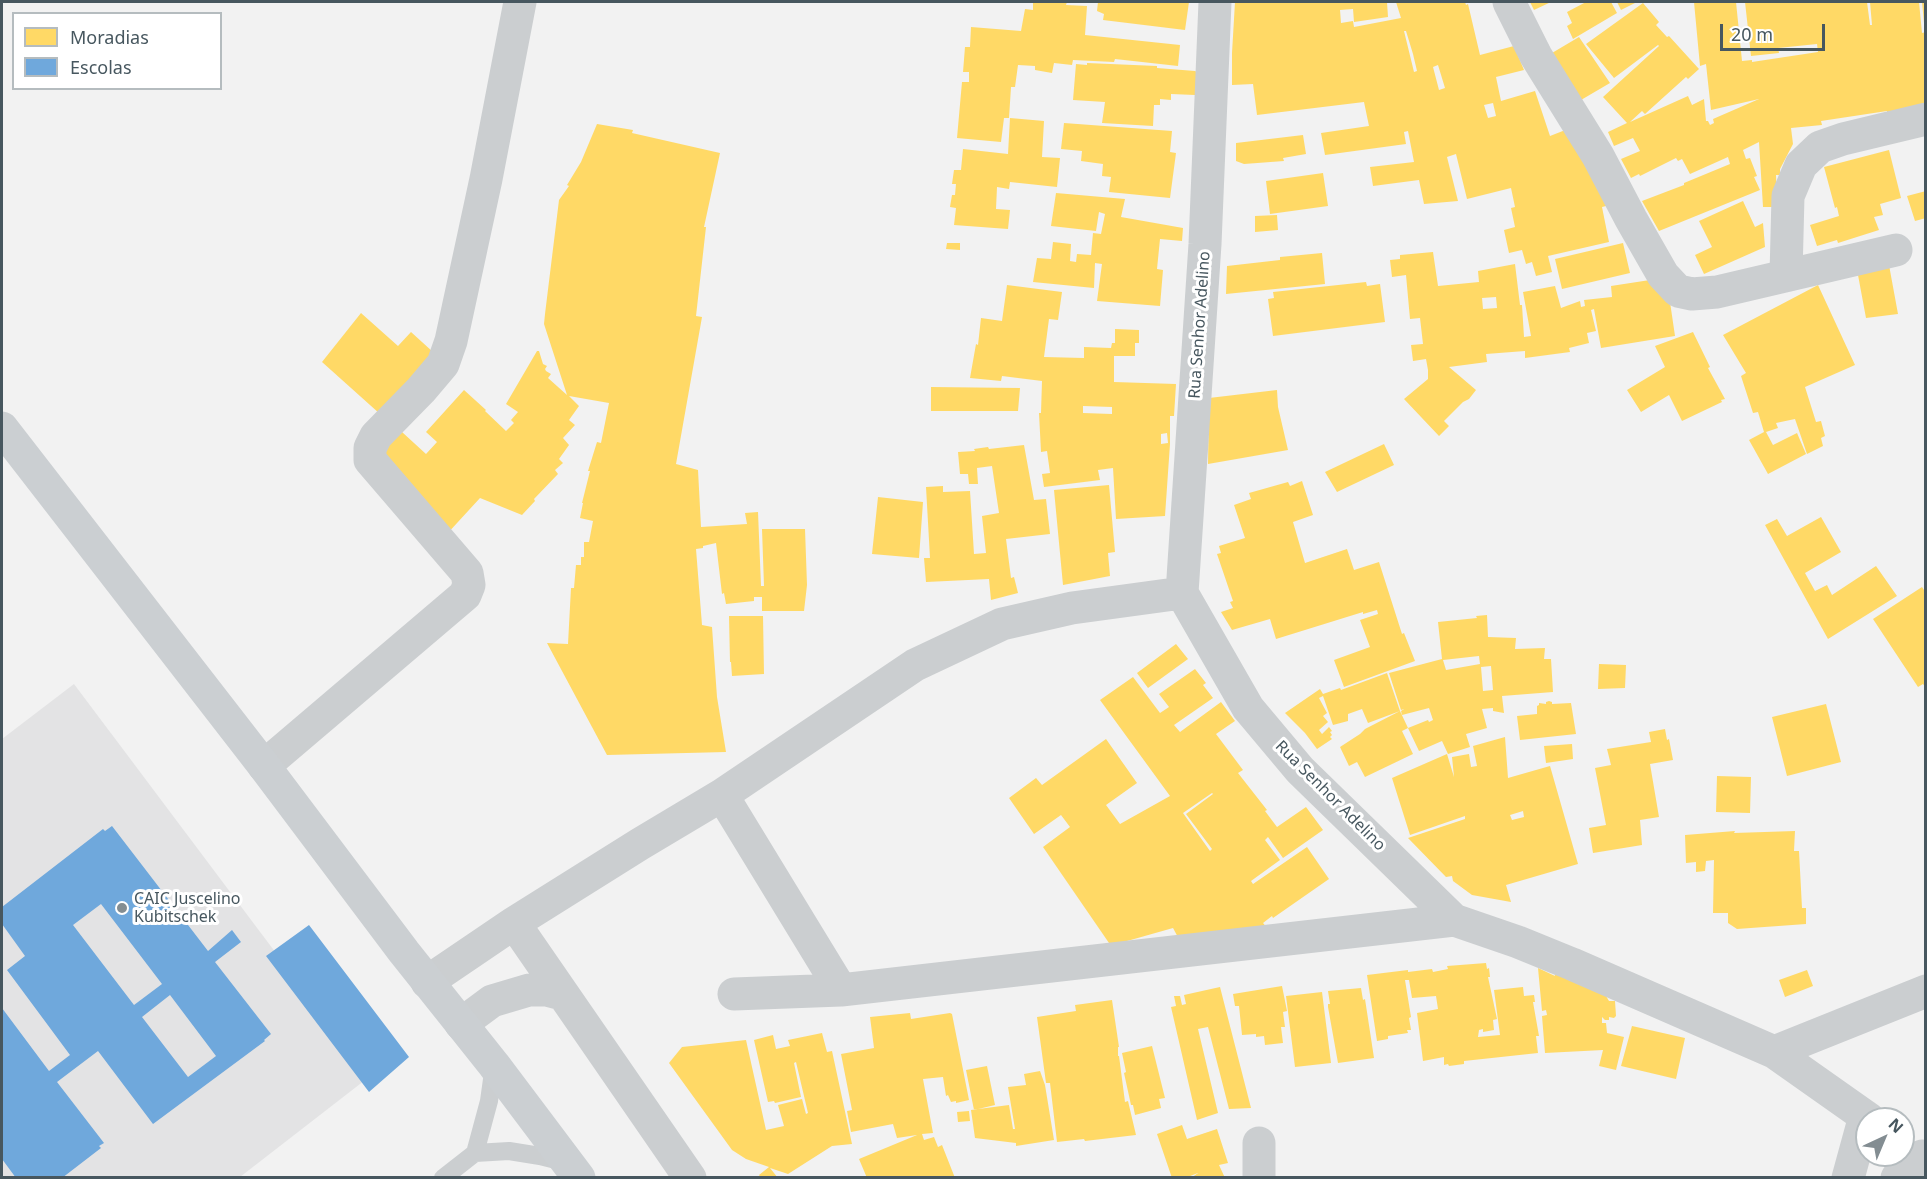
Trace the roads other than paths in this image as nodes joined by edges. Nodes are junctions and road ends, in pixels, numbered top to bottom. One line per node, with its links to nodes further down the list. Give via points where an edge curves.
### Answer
1 (520, 2): 9 (street, via 451,341 443,364 376,436 370,448 370,460 467,573 469,585 465,595)
2 (1215, 2): 8 (street, Rua Senhor Adelino, via 1205,244)
3 (1509, 2): 6 (street, via 1536,56 1598,156 1663,275 1678,291 1717,292)
4 (1926, 119): 6 (street, via 1820,147 1801,165 1788,196)
5 (1896, 250): 6 (street)
6 (1786, 275)
7 (2, 428): 9 (street)
8 (1182, 593): 10 (street, via 1072,608 1002,624 915,665); 11 (street, Rua Senhor Adelino, via 1248,708 1300,770)
9 (264, 766): 13 (street)
10 (722, 795): 12 (street); 14 (street)
11 (1454, 920): 14 (street); 19 (street, Rua Senhor Adelino, via 1572,964)
12 (514, 923): 13 (street); 16 (street)
13 (427, 982): 18 (street)
14 (841, 990): 17 (street)
15 (1926, 991): 19 (street)
16 (562, 994): 18 (street, via 530,990 492,1001); 28 (street)
17 (734, 994)
18 (461, 1024): 20 (street)
19 (1774, 1052): 21 (street, Rua Senhor Adelino)
20 (494, 1065): 24 (lane); 26 (street)
21 (1855, 1109)
22 (1258, 1143): 29 (street)
23 (1917, 1151): 31 (street)
24 (475, 1153): 26 (lane, via 510,1151 540,1156); 27 (lane)
25 (1855, 1156): 30 (street)
26 (574, 1171)
27 (443, 1178)
28 (690, 1178)
29 (1259, 1178)
30 (1848, 1178)
31 (1898, 1178)

